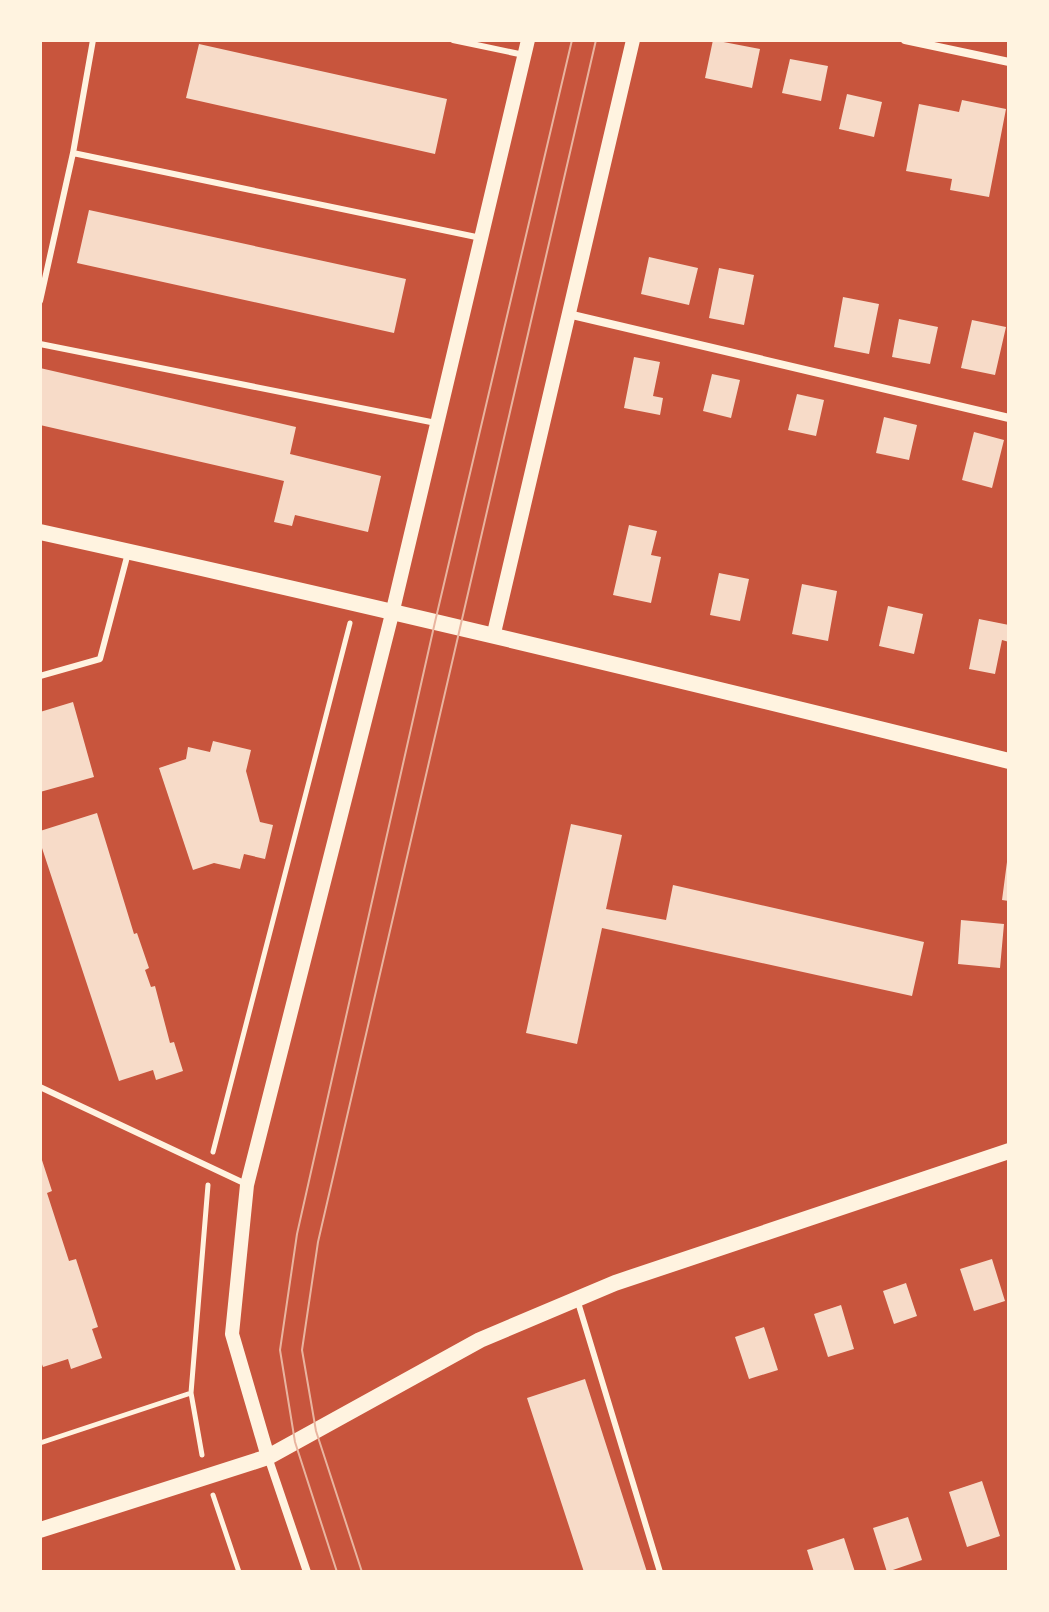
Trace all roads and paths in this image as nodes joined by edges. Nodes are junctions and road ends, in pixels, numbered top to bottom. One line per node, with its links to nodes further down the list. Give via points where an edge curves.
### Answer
1 (93, 40): 7 (lane)
2 (453, 40): 5 (lane)
3 (633, 40): 10 (street)
4 (905, 40): 6 (street)
5 (526, 48): 8 (street)
6 (1009, 62)
7 (73, 153): 8 (lane); 9 (lane)
8 (481, 238): 13 (street)
9 (40, 301)
10 (568, 314): 12 (street); 18 (street)
11 (40, 344): 13 (lane)
12 (1009, 418)
13 (436, 423): 17 (street)
14 (40, 532): 15 (main road)
15 (129, 552): 16 (main road); 19 (lane, via 100,659)
16 (354, 605): 17 (main road); 23 (path)
17 (392, 614): 18 (main road); 24 (street)
18 (494, 633): 20 (main road)
19 (40, 676)
20 (1009, 761)
21 (40, 1087): 23 (lane)
22 (1009, 1151): 25 (main road)
23 (210, 1167): 24 (lane); 26 (path, via 191,1393)
24 (247, 1185): 27 (street, via 232,1334)
25 (577, 1299): 27 (main road, via 480,1340); 30 (lane)
26 (40, 1443)
27 (268, 1457): 28 (main road); 29 (street)
28 (40, 1530)
29 (307, 1572)
30 (660, 1572)

